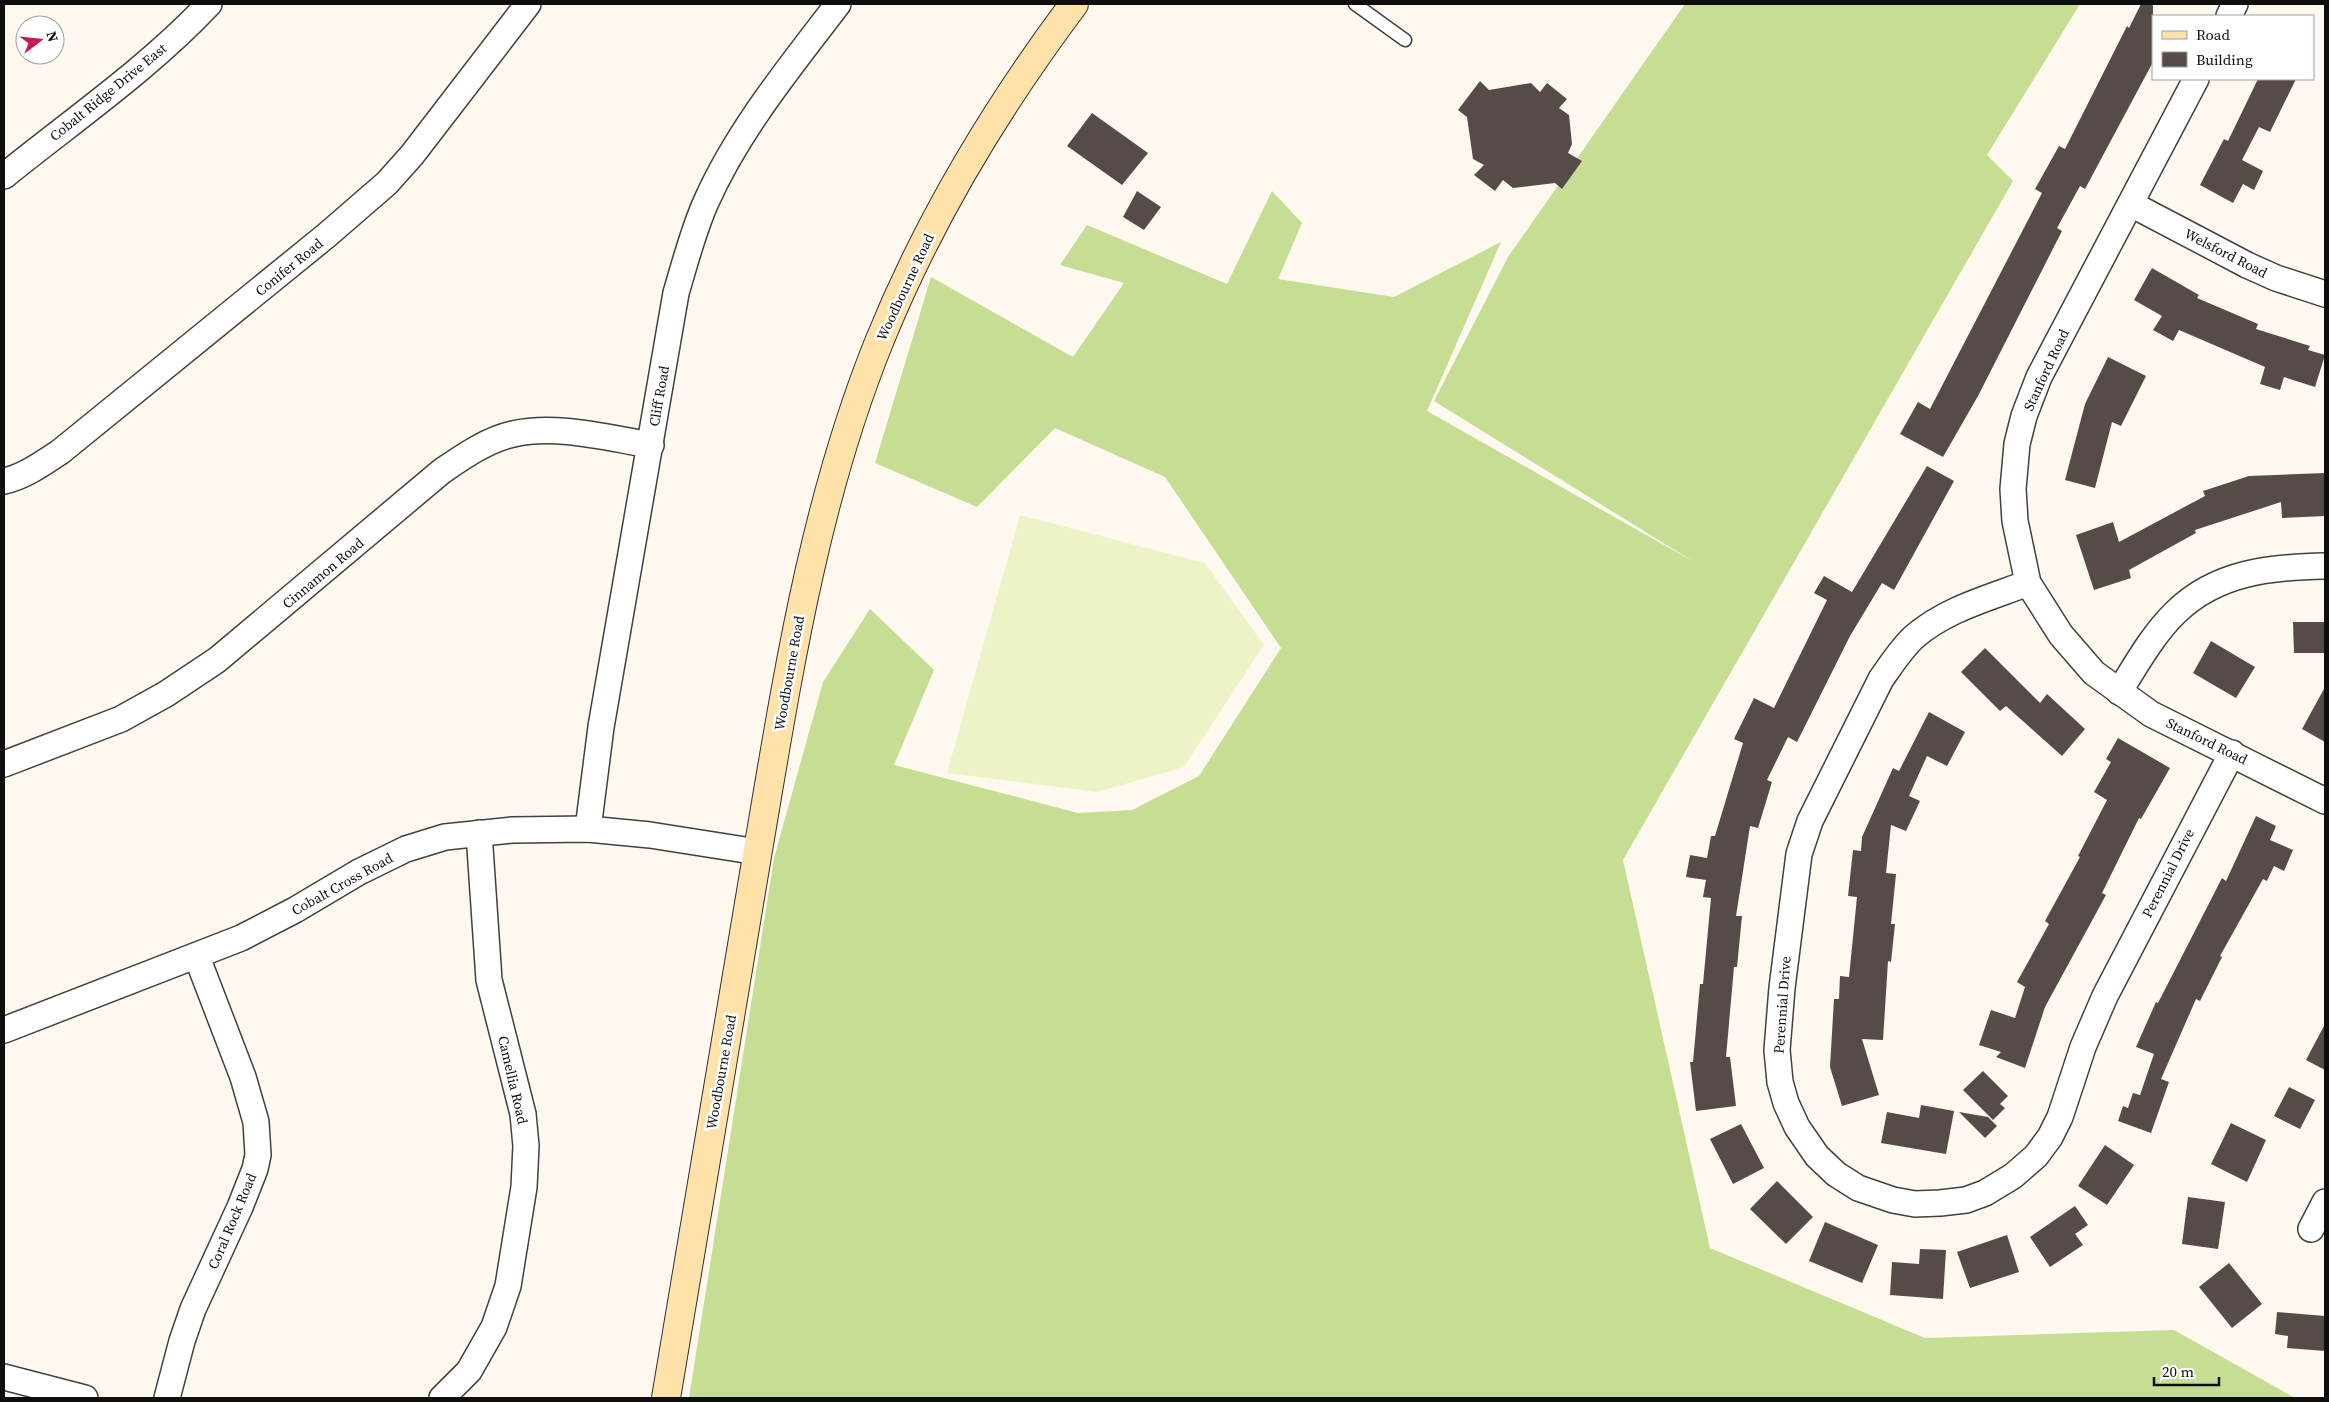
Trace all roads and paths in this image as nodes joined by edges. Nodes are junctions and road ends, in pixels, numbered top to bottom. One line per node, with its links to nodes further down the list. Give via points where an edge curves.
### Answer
1 (209, 4): 8 (street, Cobalt Ridge Drive East, via 131,74)
2 (528, 4): 12 (street, Conifer Road, via 412,155 387,182 327,235 60,452 41,465)
3 (838, 4): 11 (street, Cliff Road, via 745,130 705,203 676,293)
4 (1074, 4): 21 (main road, Woodbourne Road, via 1007,98 958,179 909,273 879,342 829,487 807,579)
5 (1354, 4): 6 (lane)
6 (1405, 40)
7 (2195, 80): 9 (street, Stanford Road)
8 (4, 176)
9 (2131, 204): 10 (street, Welsford Road, via 2247,265); 14 (street, Stanford Road, via 2039,377 2024,416 2017,444 2013,489 2015,521)
10 (2325, 294)
11 (651, 445): 17 (street, Cinnamon Road, via 576,433 536,431 513,434 477,448 442,471 217,660 121,719); 19 (street, Cliff Road, via 602,727)
12 (4, 481)
13 (2325, 566): 15 (street, via 2288,566 2254,571 2197,594 2176,612 2152,641)
14 (2028, 583): 15 (street, Stanford Road, via 2061,635 2083,662); 16 (street, Perennial Drive, via 1961,608 1934,623 1894,659 1810,821 1795,876 1777,1050 1780,1082 1797,1126 1817,1156 1836,1174 1858,1188 1893,1200 1915,1204 1940,1203 1966,1200 1985,1193 2013,1176 2036,1156 2060,1117 2104,996)
15 (2119, 692): 16 (street, Stanford Road, via 2151,714)
16 (2232, 753): 18 (street, Stanford Road)
17 (4, 764)
18 (2325, 801)
19 (588, 829): 20 (street, Cobalt Cross Road); 21 (street, Cobalt Cross Road)
20 (479, 833): 22 (street, Cobalt Cross Road, via 445,837 406,849 248,934); 29 (street, Camellia Road, via 490,980 523,1114 526,1146 524,1187 508,1286 494,1327 469,1371)
21 (758, 852): 30 (main road, Woodbourne Road)
22 (197, 957): 23 (street, Cobalt Cross Road); 28 (street, Coral Rock Road, via 243,1077 256,1122 258,1155 240,1207 193,1309)
23 (4, 1030)
24 (2325, 1202): 25 (street)
25 (2311, 1229)
26 (4, 1377): 27 (street)
27 (85, 1398)
28 (167, 1398)
29 (442, 1398)
30 (666, 1398)

